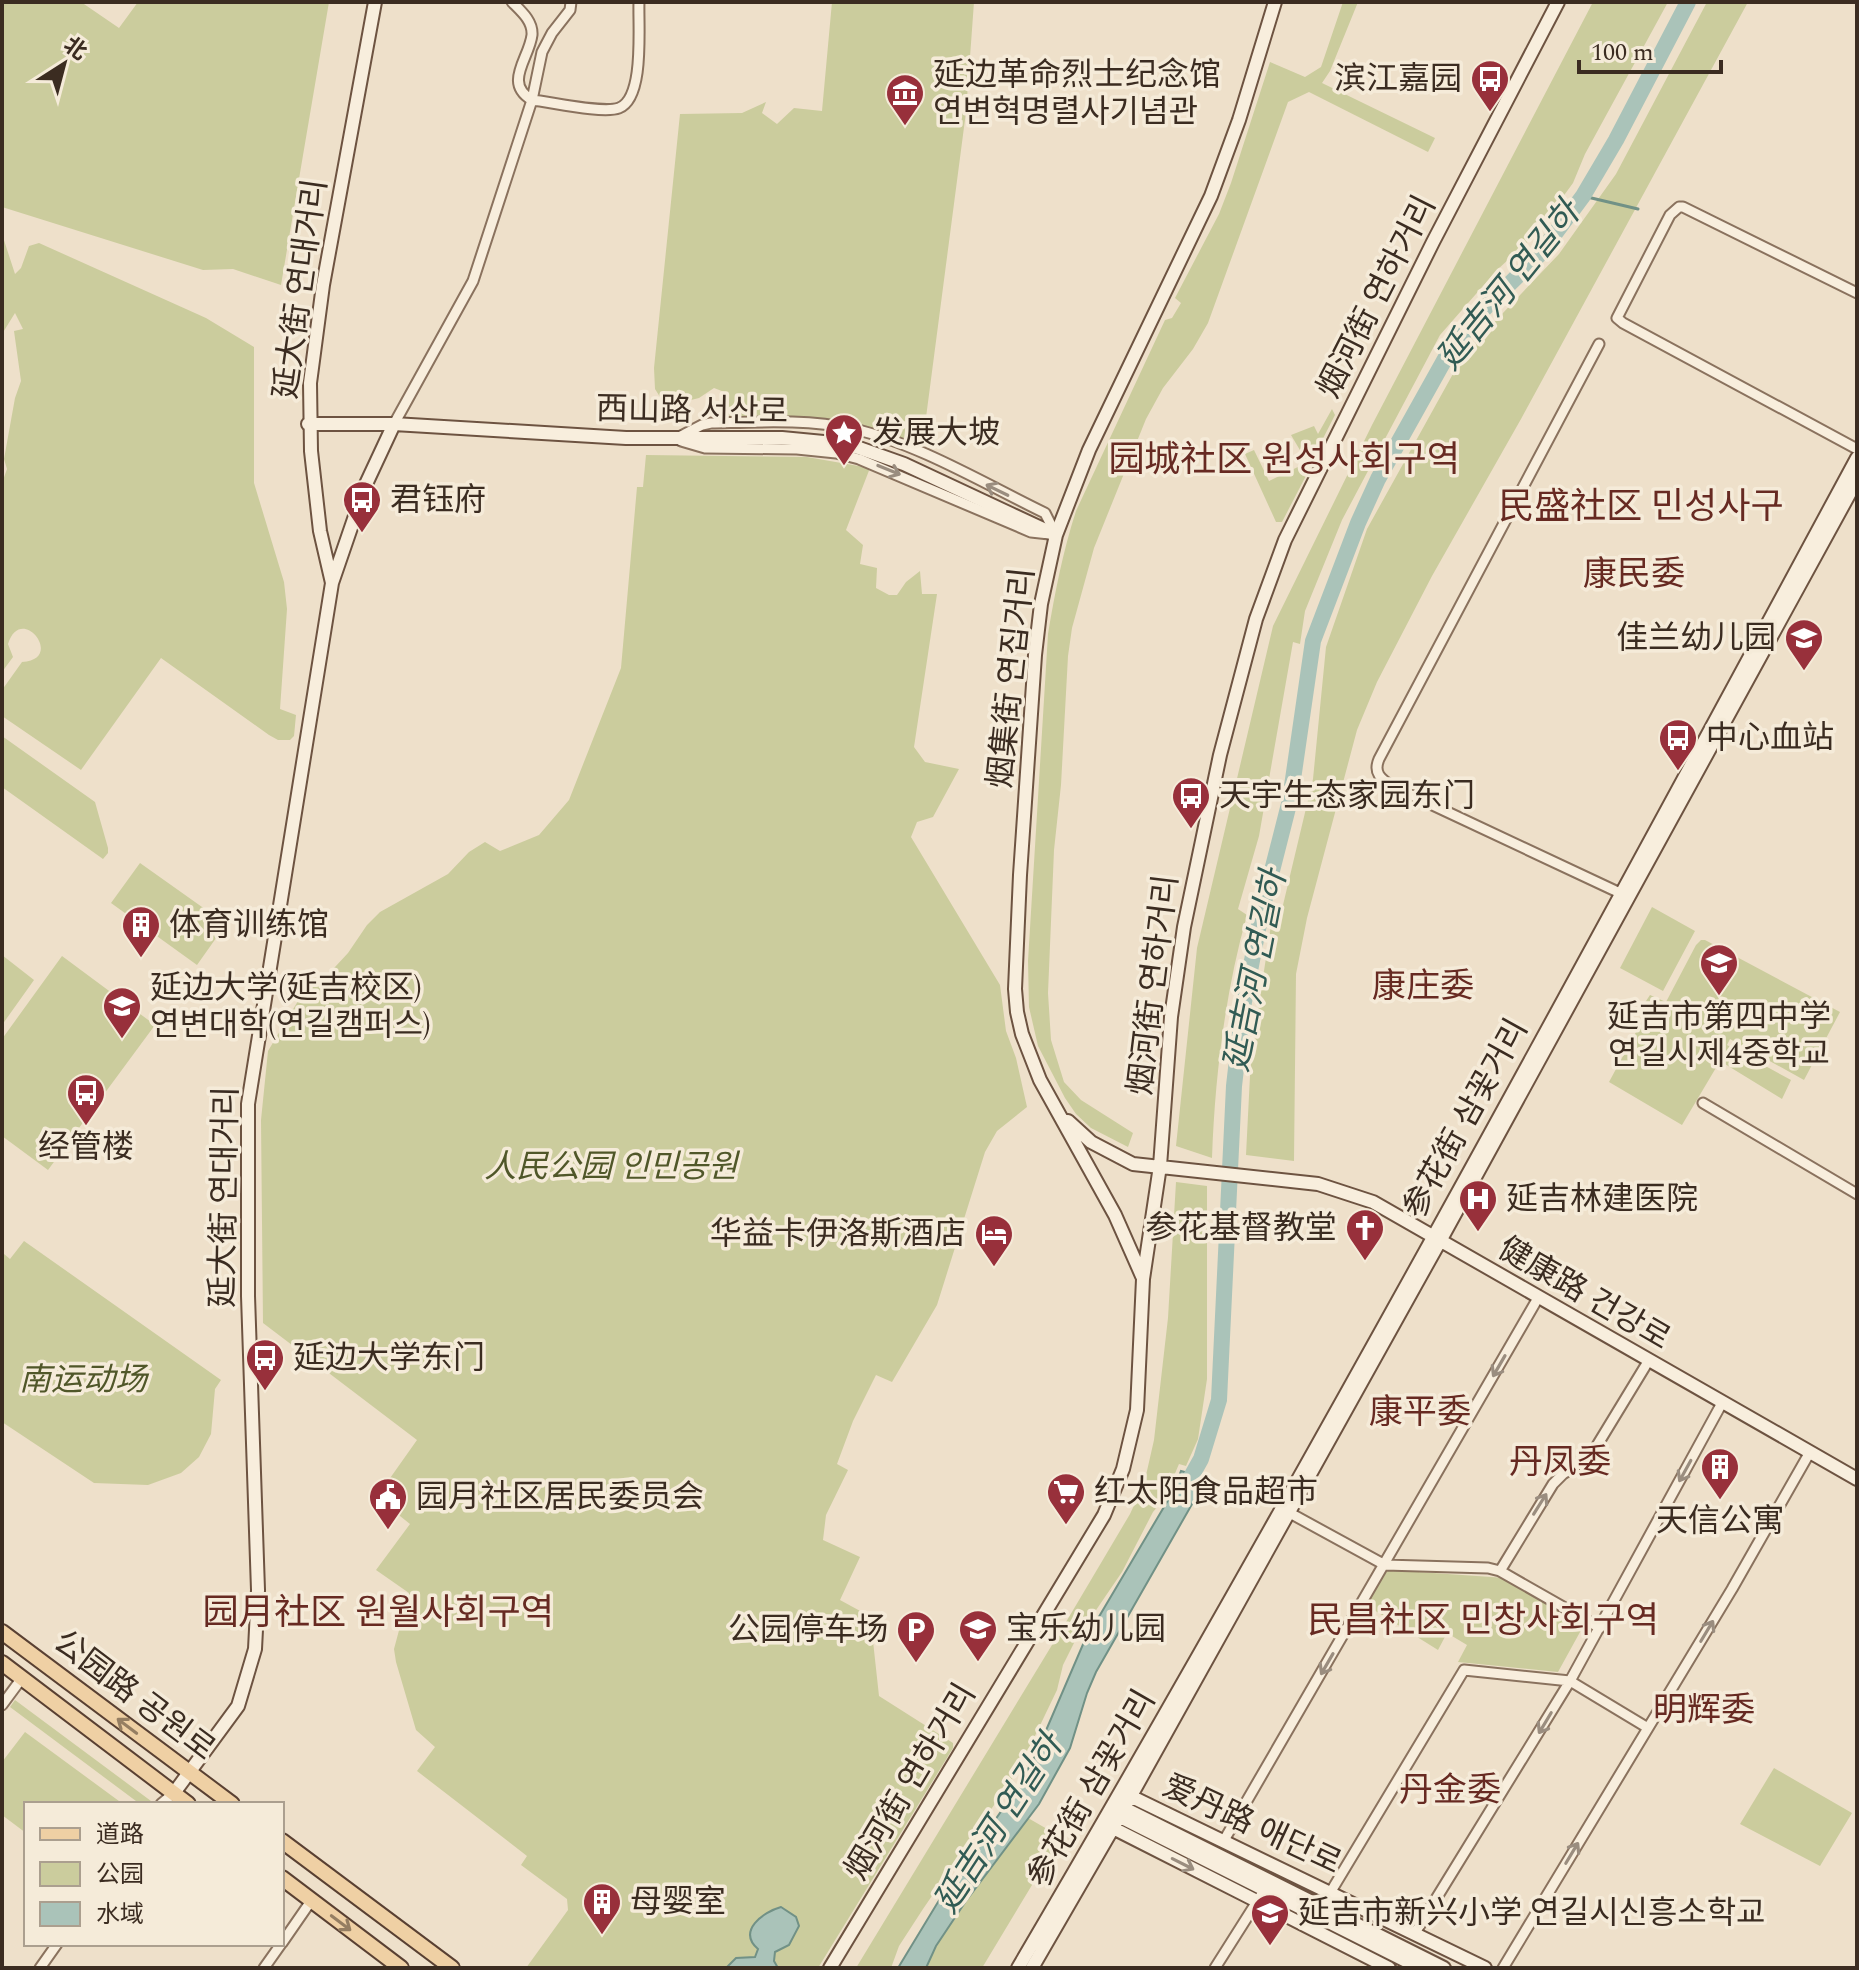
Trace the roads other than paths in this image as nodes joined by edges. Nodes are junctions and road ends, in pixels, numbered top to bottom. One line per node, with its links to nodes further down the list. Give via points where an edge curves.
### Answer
1 (375, 2): 10 (main road, 延大街 연대거리, via 312,354)
2 (512, 2): 7 (street, via 530,24 532,35 518,85)
3 (571, 2): 7 (street, via 542,52)
4 (639, 2): 7 (street, via 637,84 632,97 621,107 606,109)
5 (1275, 2): 15 (main road, 烟集街 연집거리, via 1211,196 1089,450)
6 (1558, 2): 20 (main road, 烟河街 연하거리, via 1285,540 1256,619 1220,755 1184,927)
7 (532, 100): 11 (street, via 473,281)
8 (1857, 293): 12 (street, via 1679,207 1617,318)
9 (1599, 344): 17 (street, via 1377,769 1392,786)
10 (308, 424): 11 (main road, 西山路 서산로); 16 (main road, 延大街 연대거리, via 320,531)
11 (394, 424): 15 (main road, 西山路 서산로, via 675,439 809,439 859,448 904,464); 16 (main road, 延大街 연대거리, via 366,484)
12 (1857, 449)
13 (1857, 458): 17 (main road, 参花街 삼꽃거리)
14 (1857, 480): 22 (main road, 参花街 삼꽃거리)
15 (1056, 535): 19 (main road, 烟集街 연집거리, via 1035,655 1015,989 1022,1034)
16 (332, 583): 39 (main road, 延大街 연대거리, via 248,1104 255,1649 238,1706)
17 (1620, 893): 22 (main road, 参花街 삼꽃거리)
18 (1703, 1103): 21 (street)
19 (1056, 1108): 20 (main road, 健康路 건강로, via 1104,1150 1133,1164); 23 (main road, 烟集街 연집거리, via 1115,1215)
20 (1160, 1166): 22 (main road, 健康路 건강로, via 1340,1189); 23 (main road, 烟河街 연하거리)
21 (1857, 1194)
22 (1436, 1239): 24 (main road, 健康路 건강로); 29 (main road, 参花街 삼꽃거리); 45 (main road, 参花街 삼꽃거리)
23 (1143, 1279): 62 (main road, 烟河街 연하거리, via 1137,1410 1116,1490)
24 (1538, 1298): 25 (main road, 健康路 건강로); 30 (street, one-way to 30)
25 (1649, 1360): 26 (main road, 健康路 건강로); 31 (street, one-way to 25, via 1553,1484 1590,1457)
26 (1722, 1403): 27 (main road, 健康路 건강로); 32 (street, one-way to 32)
27 (1810, 1452): 28 (main road, 健康路 건강로); 38 (street, one-way to 27)
28 (1857, 1479)
29 (1288, 1512): 30 (street); 41 (main road, 参花街 삼꽃거리)
30 (1385, 1565): 31 (street); 47 (street, one-way to 47)
31 (1500, 1571): 32 (street)
32 (1600, 1628): 36 (street)
33 (2, 1632): 39 (main road, 公园路 공원로, one-way to 33)
34 (2, 1663): 35 (main road, 公园路 공원로)
35 (22, 1678): 37 (street); 40 (main road, 公园路 공원로)
36 (1570, 1681): 38 (street); 50 (street, via 1464,1670); 54 (street, one-way to 54)
37 (2, 1705)
38 (1648, 1728): 70 (street, one-way to 38)
39 (190, 1772): 40 (main road, 延大街 연대거리); 44 (main road, 公园路 공원로)
40 (174, 1793): 42 (street); 43 (main road, 公园路 공원로)
41 (1130, 1796): 45 (main road, 参花街 삼꽃거리); 47 (main road, 爱丹路 애단로)
42 (163, 1802)
43 (185, 1802)
44 (229, 1802)
45 (1116, 1814): 49 (main road, 爱丹路 애단로); 52 (main road, 爱丹路 애단로, one-way to 52); 53 (main road, 爱丹路 애단로); 63 (main road, 参花街 삼꽃거리); 64 (main road, 参花街 삼꽃거리)
46 (284, 1842): 61 (main road)
47 (1223, 1842): 50 (main road, 爱丹路 애단로)
48 (284, 1880): 51 (main road)
49 (1265, 1889): 52 (street); 67 (main road, 爱丹路 애단로)
50 (1330, 1891): 53 (street); 54 (main road, 爱丹路 애단로)
51 (311, 1901): 55 (street); 60 (main road, one-way to 60)
52 (1257, 1902): 65 (street); 66 (main road, 爱丹路 애단로)
53 (1321, 1908): 68 (main road, 爱丹路 애단로)
54 (1415, 1933): 69 (main road, 爱丹路 애단로)
55 (284, 1941)
56 (56, 1946): 58 (street)
57 (280, 1946): 59 (street)
58 (40, 1968)
59 (264, 1968)
60 (401, 1968)
61 (452, 1968)
62 (830, 1968)
63 (1018, 1968)
64 (1032, 1968)
65 (1215, 1968)
66 (1389, 1968)
67 (1420, 1968)
68 (1444, 1968)
69 (1485, 1968)
70 (1503, 1968)

